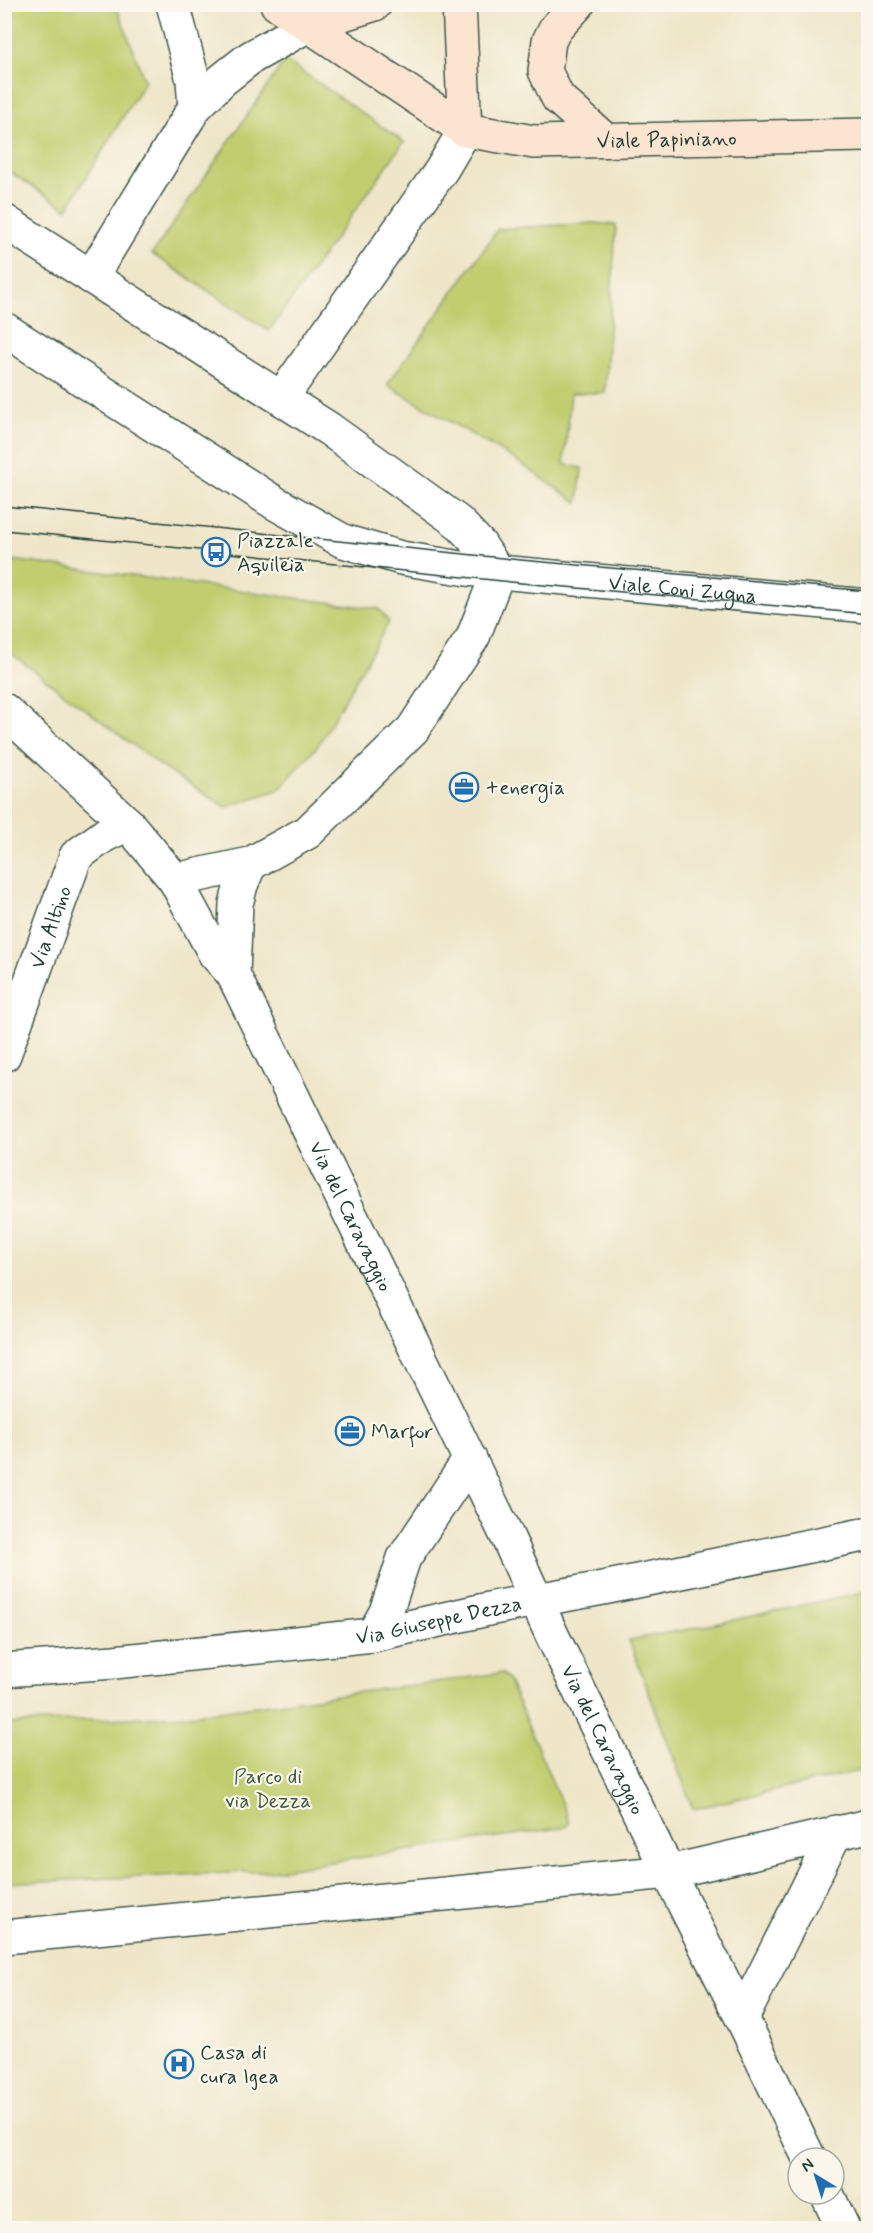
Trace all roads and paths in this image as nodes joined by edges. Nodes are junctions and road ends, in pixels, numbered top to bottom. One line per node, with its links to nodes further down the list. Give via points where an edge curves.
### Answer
1 (173, 4): 7 (street, via 193,80)
2 (277, 4): 6 (main road)
3 (375, 4): 6 (main road)
4 (459, 4): 8 (main road)
5 (578, 4): 10 (main road, via 549,41 545,71 558,98)
6 (308, 24): 7 (street, via 250,58); 8 (main road)
7 (195, 107): 12 (street)
8 (465, 130): 10 (main road, Viale Papiniano, via 534,142); 14 (street)
9 (868, 135): 10 (main road, Viale Papiniano)
10 (605, 140)
11 (4, 221): 12 (street)
12 (91, 277): 14 (street)
13 (4, 329): 15 (street, via 275,503 343,541 401,558)
14 (282, 398): 15 (street, via 458,522 480,545)
15 (498, 573): 16 (street, Viale Coni Zugna); 19 (street, via 473,637 413,729 308,832)
16 (868, 606)
17 (4, 710): 18 (street)
18 (128, 824): 20 (street); 22 (street, Via Altino, via 76,856)
19 (250, 864): 20 (street); 21 (street, via 236,904)
20 (175, 880): 21 (street, via 214,954)
21 (233, 974): 23 (street, Via del Caravaggio)
22 (4, 1055)
23 (470, 1460): 25 (street, Via del Caravaggio); 26 (street, via 404,1558 386,1612)
24 (868, 1534): 25 (street, Via Giuseppe Dezza)
25 (536, 1600): 26 (street, Via Giuseppe Dezza); 30 (street, Via del Caravaggio)
26 (373, 1635): 27 (street, Via Giuseppe Dezza)
27 (4, 1670)
28 (868, 1826): 29 (street)
29 (836, 1832): 30 (street); 32 (street)
30 (669, 1872): 31 (street); 32 (street, Via del Caravaggio)
31 (4, 1937)
32 (742, 2018): 33 (street, Via del Caravaggio)
33 (803, 2146)
34 (832, 2206): 35 (street)
35 (843, 2229)

